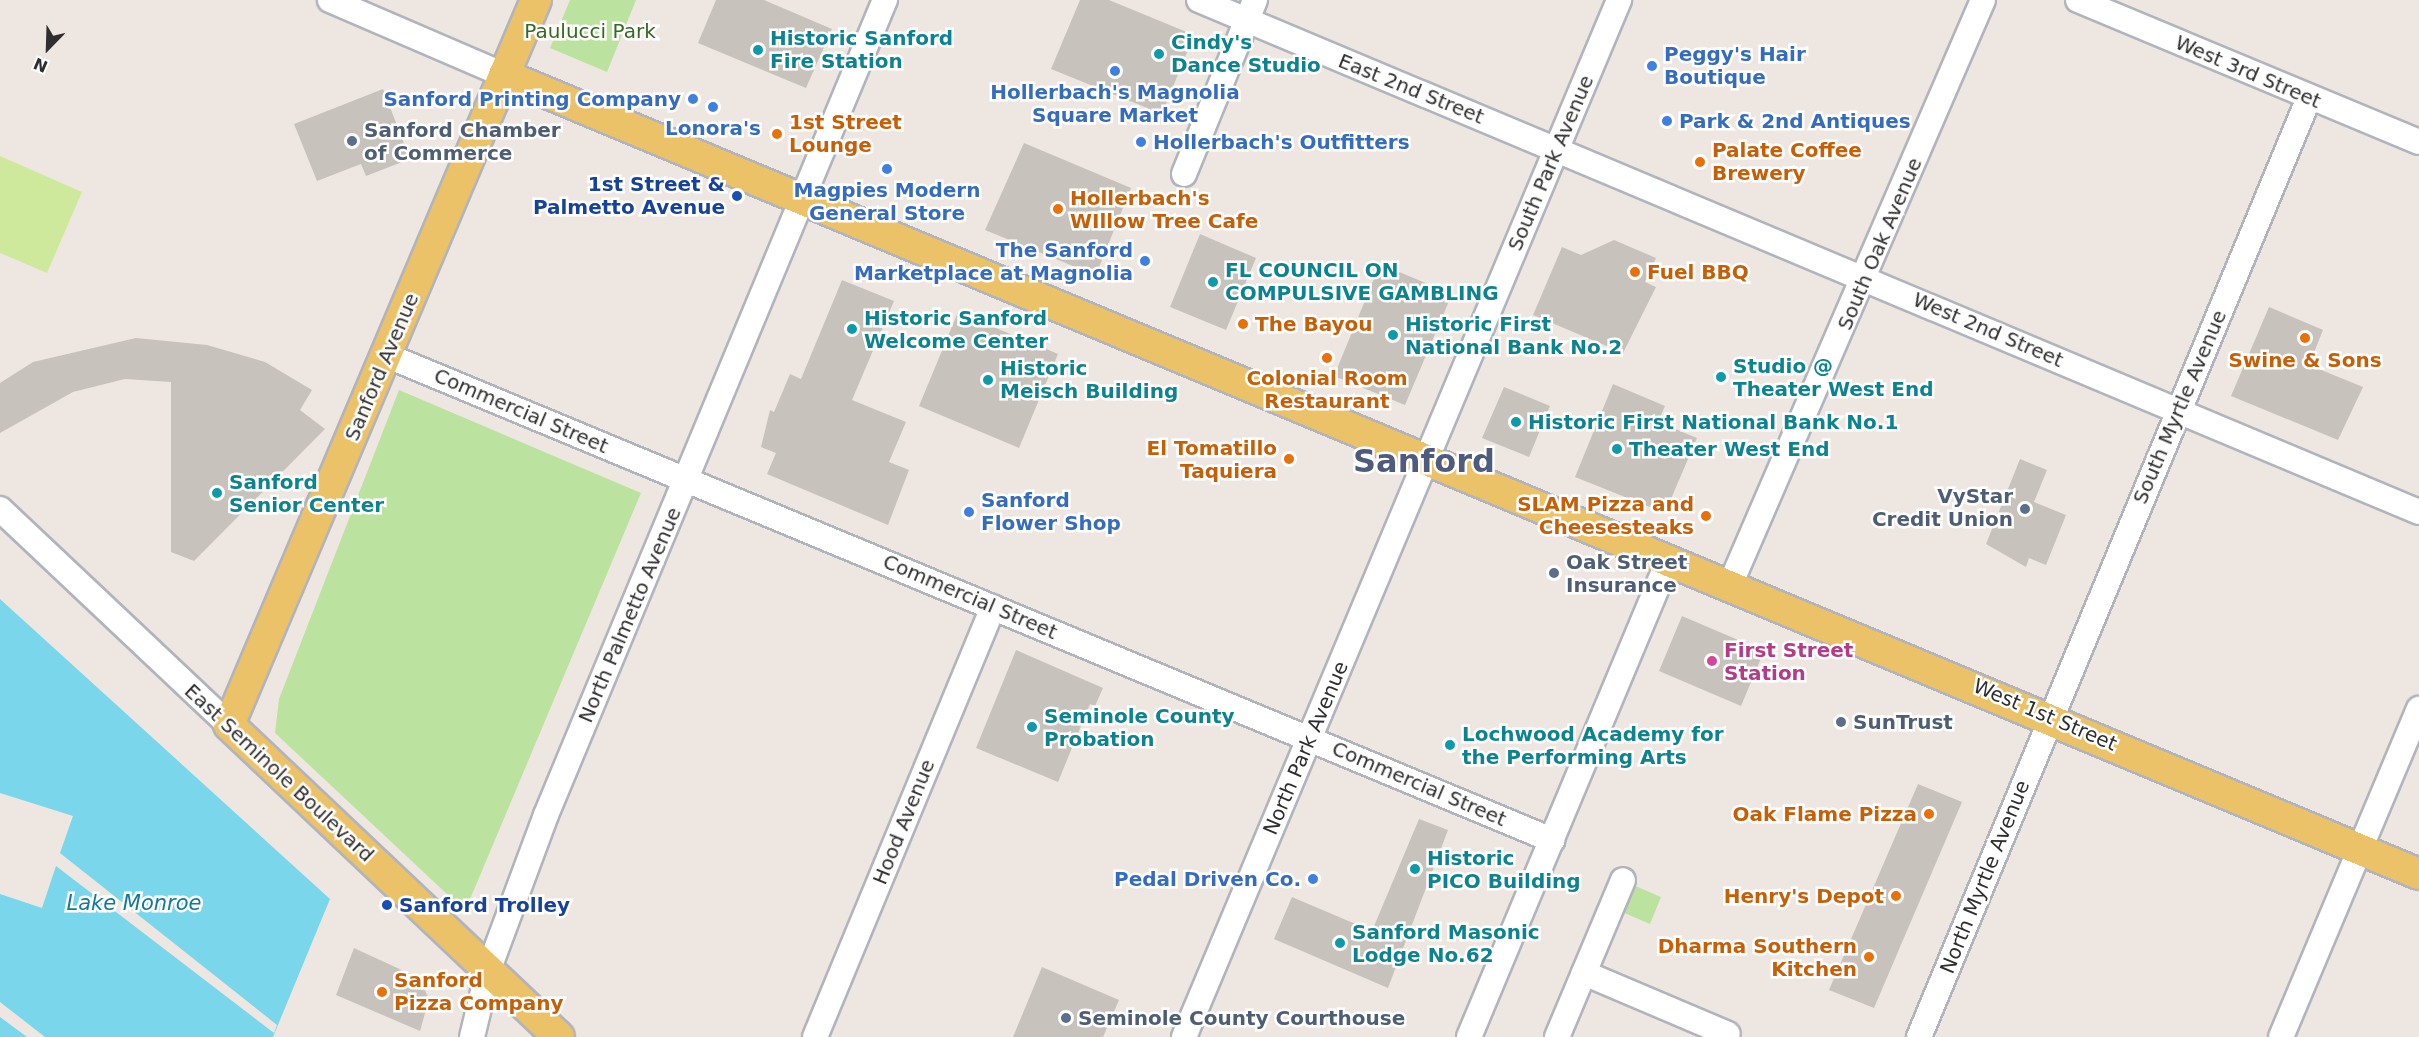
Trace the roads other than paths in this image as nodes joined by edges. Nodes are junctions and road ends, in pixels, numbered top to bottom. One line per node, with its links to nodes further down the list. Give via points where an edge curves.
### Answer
1 (330, 0): 9 (street)
2 (536, 0): 9 (main road, Sanford Avenue)
3 (885, 0): 14 (street, North Palmetto Avenue)
4 (1199, 0): 8 (street, East 2nd Street)
5 (1619, 0): 12 (street, South Park Avenue)
6 (1983, 0): 15 (street, South Oak Avenue)
7 (2078, 0): 10 (street, West 3rd Street)
8 (1251, 10): 12 (street, East 2nd Street); 13 (street)
9 (504, 75): 14 (main road, West 1st Street); 16 (main road, Sanford Avenue)
10 (2309, 98): 11 (street, West 3rd Street); 17 (street, South Myrtle Avenue)
11 (2419, 142)
12 (1557, 149): 15 (street, West 2nd Street); 18 (street, South Park Avenue)
13 (1184, 174)
14 (804, 200): 18 (main road, West 1st Street); 19 (street, North Palmetto Avenue)
15 (1866, 278): 17 (street, West 2nd Street); 23 (street, South Oak Avenue)
16 (388, 356): 19 (street, Commercial Street); 27 (main road, Sanford Avenue)
17 (2179, 410): 21 (street, West 2nd Street); 26 (street, South Myrtle Avenue)
18 (1428, 460): 22 (main road, West 1st Street); 28 (street, North Park Avenue)
19 (687, 479): 24 (street, Commercial Street); 33 (street, North Palmetto Avenue, via 547,812)
20 (0, 509): 27 (street, East Seminole Boulevard)
21 (2419, 512)
22 (1669, 559): 23 (main road, West 1st Street); 29 (street)
23 (1731, 585): 26 (main road, West 1st Street)
24 (993, 607): 28 (street, Commercial Street); 39 (street, Hood Avenue)
25 (2419, 709): 30 (street)
26 (2052, 717): 30 (main road, West 1st Street); 42 (street, North Myrtle Avenue)
27 (229, 725): 33 (main road, East Seminole Boulevard)
28 (1311, 738): 29 (street, Commercial Street); 36 (street, North Park Avenue)
29 (1552, 840): 40 (street)
30 (2361, 850): 31 (main road, West 1st Street); 43 (street)
31 (2419, 874)
32 (1623, 880): 34 (street)
33 (488, 971): 37 (street, North Palmetto Avenue); 38 (main road, East Seminole Boulevard)
34 (1584, 973): 35 (street); 41 (street)
35 (1728, 1034)
36 (1187, 1036)
37 (472, 1037)
38 (559, 1037)
39 (815, 1037)
40 (1469, 1037)
41 (1557, 1037)
42 (1919, 1037)
43 (2281, 1037)

